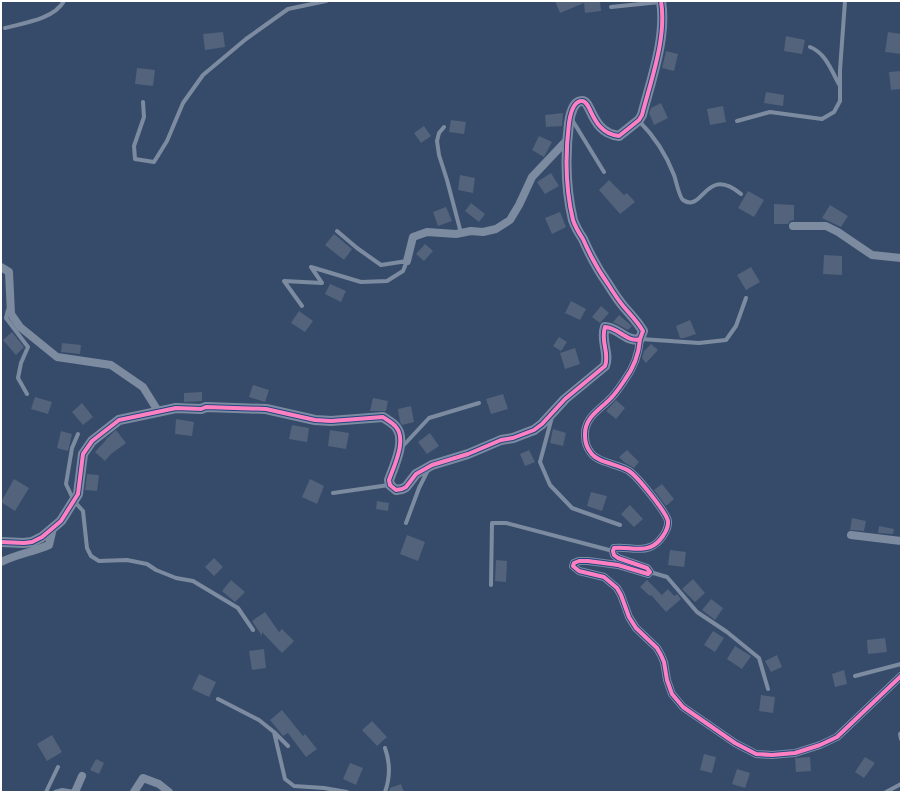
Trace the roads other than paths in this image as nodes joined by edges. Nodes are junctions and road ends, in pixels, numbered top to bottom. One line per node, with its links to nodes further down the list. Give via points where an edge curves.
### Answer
1 (64, 1): 6 (lane, via 60,8 36,20)
2 (326, 1): 9 (lane, via 288,9 246,39 203,75 183,103 168,141 154,162 135,159 134,146 144,117)
3 (661, 1): 5 (lane); 11 (street, via 663,14 659,48)
4 (845, 1): 8 (lane)
5 (611, 7)
6 (5, 28)
7 (810, 47): 8 (lane, via 817,50 827,62)
8 (840, 87): 12 (lane, via 840,102 834,112 822,119 770,112)
9 (143, 102)
10 (570, 116): 11 (street, via 577,102 586,102 598,125 605,131 619,136); 14 (street); 15 (lane)
11 (639, 120): 16 (lane, via 668,158 683,200 694,202 709,187 718,184 725,184)
12 (737, 120)
13 (444, 127): 19 (lane, via 437,141 439,155)
14 (567, 140): 19 (street, via 532,177 510,220 496,229); 26 (street, via 566,184 574,221 597,268 643,331)
15 (604, 172)
16 (741, 194)
17 (793, 226): 20 (street, via 826,226 872,255)
18 (337, 231): 21 (lane, via 381,265)
19 (461, 233): 21 (street, via 427,232 413,237)
20 (901, 258)
21 (407, 261): 25 (lane, via 403,271 387,281 361,282 312,267 322,284 284,281)
22 (1, 267): 24 (street, via 9,272)
23 (746, 298): 26 (lane, via 736,326 726,340 699,343)
24 (10, 299): 27 (lane, via 6,318 28,347 18,378); 29 (street, via 11,314 20,327 57,357 111,365 143,387)
25 (302, 306)
26 (640, 339): 30 (street, via 630,339 612,327 605,327 603,333 608,360 605,366); 43 (street, via 626,380 589,419 585,435 586,445 591,454 629,471 648,491 668,522 666,531 651,547 620,547 614,548)
27 (28, 394)
28 (479, 403): 32 (lane, via 429,418)
29 (158, 411): 32 (street, via 206,407 266,409 331,421 383,417 396,427); 36 (street, via 119,420 92,441 83,454 78,494)
30 (553, 411): 33 (street, via 534,430); 38 (lane, via 540,462 550,485 572,508)
31 (78, 434): 36 (lane, via 72,448 66,484)
32 (400, 449): 34 (street, via 389,480)
33 (432, 465): 34 (street, via 416,474 402,489 396,490); 37 (lane, via 419,488)
34 (390, 485): 35 (lane)
35 (333, 493)
36 (74, 500): 39 (street); 47 (lane, via 83,511 87,548 91,556 99,561 127,560 147,564 176,578 193,581 238,608)
37 (406, 523)
38 (620, 525)
39 (53, 528): 41 (street, via 32,542); 44 (street, via 49,545)
40 (852, 535): 42 (street)
41 (1, 542)
42 (901, 542)
43 (613, 551): 45 (street, via 618,558 647,568); 46 (lane, via 506,523 492,523)
44 (1, 561)
45 (650, 572): 50 (street, via 648,574 618,565 588,561 579,561 573,566 579,571 604,577 617,588 636,628 661,655 672,694 683,707 735,743 756,754 795,753 837,737); 51 (lane, via 667,577 697,612 759,658)
46 (491, 585)
47 (253, 630)
48 (901, 664): 49 (lane)
49 (855, 676)
50 (901, 676)
51 (768, 689)
52 (218, 699): 53 (lane, via 259,720)
53 (274, 732): 56 (lane); 66 (lane, via 285,779 294,786)
54 (901, 733): 55 (lane)
55 (901, 739)
56 (288, 746)
57 (385, 748): 67 (lane, via 389,758 389,783)
58 (58, 767): 61 (lane)
59 (82, 776): 63 (street)
60 (901, 784): 68 (lane)
61 (46, 792)
62 (55, 792): 63 (lane)
63 (75, 792)
64 (134, 792): 65 (street, via 143,778 159,784)
65 (170, 792)
66 (347, 792)
67 (385, 792)
68 (886, 792)

